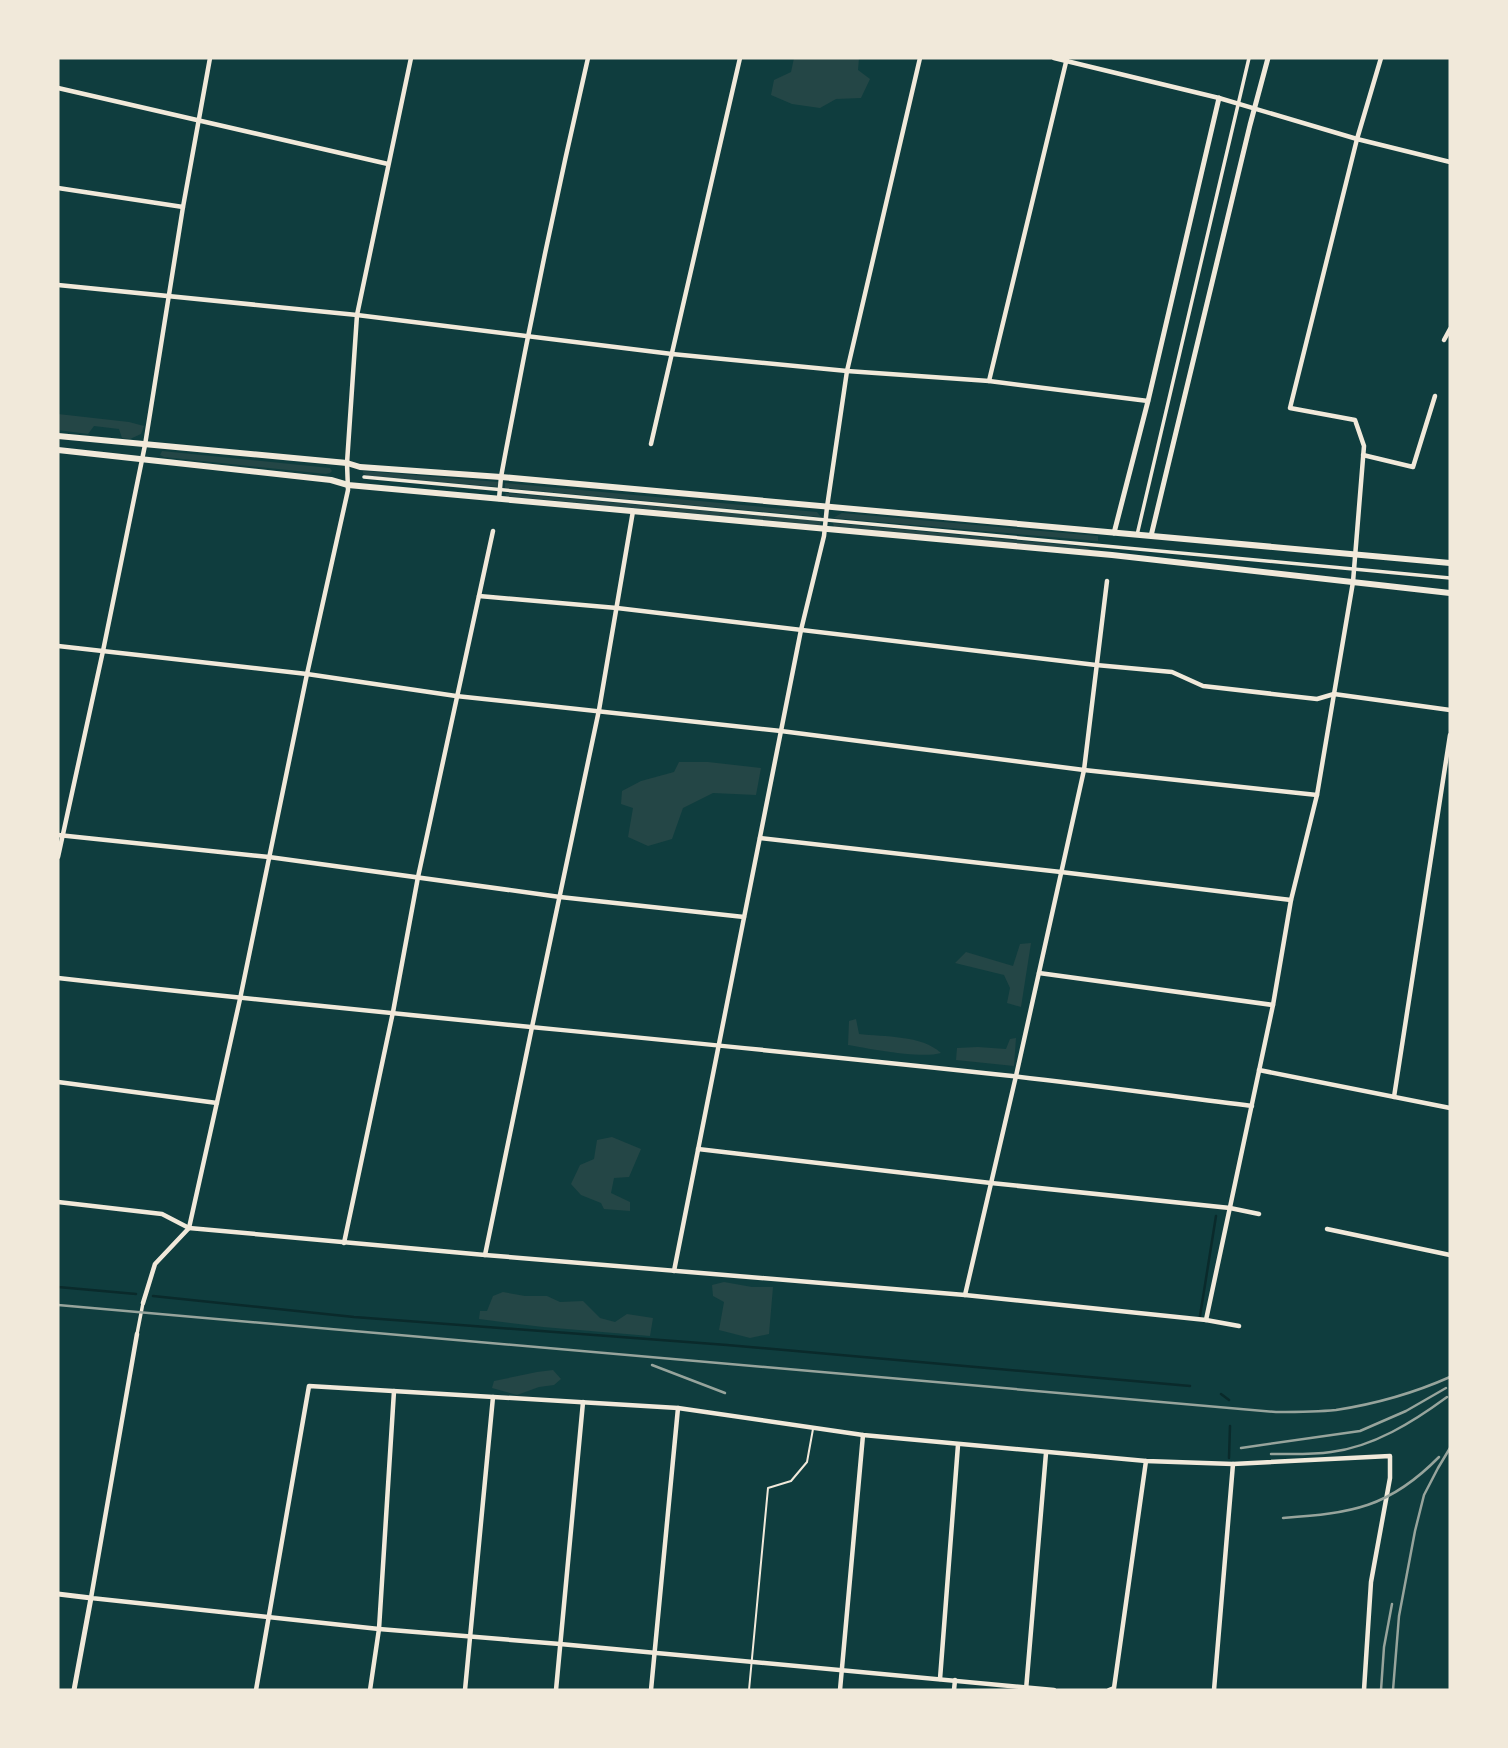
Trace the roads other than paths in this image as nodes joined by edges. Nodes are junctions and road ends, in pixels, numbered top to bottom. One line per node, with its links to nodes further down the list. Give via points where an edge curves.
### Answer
1 (210, 58): 15 (street)
2 (411, 58): 18 (street)
3 (588, 58): 25 (street)
4 (740, 58): 27 (street)
5 (920, 58): 28 (street)
6 (1054, 58): 10 (street)
7 (1249, 58): 13 (street)
8 (1268, 58): 14 (street)
9 (1381, 58): 16 (street)
10 (1067, 59): 12 (street); 29 (street)
11 (58, 88): 15 (street)
12 (1219, 98): 13 (street); 31 (street)
13 (1238, 104): 14 (street); 50 (street)
14 (1254, 109): 16 (street); 51 (street)
15 (200, 119): 18 (street); 20 (street)
16 (1357, 138): 17 (street); 36 (street, via 1290,408 1355,420)
17 (1450, 162)
18 (388, 164): 23 (street)
19 (58, 188): 20 (street)
20 (183, 207): 22 (street)
21 (58, 285): 22 (street)
22 (169, 295): 23 (street); 34 (street)
23 (357, 315): 25 (street); 38 (street)
24 (1450, 329): 26 (street)
25 (527, 336): 27 (street); 40 (street)
26 (1444, 340)
27 (672, 354): 28 (street); 33 (street)
28 (847, 371): 29 (street); 44 (street)
29 (989, 381): 31 (street)
30 (1435, 396): 36 (street, via 1413,467)
31 (1148, 401): 49 (street)
32 (58, 436): 34 (main road)
33 (651, 444)
34 (145, 445): 37 (street); 38 (main road)
35 (58, 450): 37 (main road)
36 (1363, 455): 52 (street)
37 (141, 459): 41 (main road); 63 (street)
38 (347, 463): 40 (main road); 41 (street)
39 (364, 477): 42 (street)
40 (501, 477): 42 (street); 44 (main road)
41 (348, 485): 43 (main road); 65 (street)
42 (500, 489): 43 (street); 46 (street)
43 (499, 500): 45 (main road)
44 (827, 507): 46 (street); 49 (main road)
45 (633, 511): 47 (main road); 60 (street)
46 (826, 519): 47 (street); 54 (street)
47 (825, 530): 57 (main road, via 1105,554); 61 (street)
48 (493, 531): 59 (street)
49 (1114, 533): 50 (main road)
50 (1137, 535): 51 (main road)
51 (1151, 536): 52 (main road)
52 (1355, 555): 53 (main road); 54 (street)
53 (1450, 563)
54 (1354, 569): 55 (street); 57 (street)
55 (1450, 578)
56 (1107, 581): 64 (street)
57 (1353, 582): 58 (main road); 66 (street)
58 (1450, 593)
59 (479, 596): 60 (street); 67 (street)
60 (617, 608): 61 (street); 69 (street)
61 (801, 630): 64 (street); 70 (street)
62 (58, 646): 63 (street)
63 (103, 651): 65 (street); 74 (street)
64 (1096, 665): 66 (street, via 1172,672 1216,688 1317,699); 72 (street)
65 (307, 674): 67 (street); 77 (street)
66 (1334, 694): 68 (street); 73 (street)
67 (456, 696): 69 (street); 79 (street)
68 (1450, 709)
69 (599, 710): 70 (street); 80 (street)
70 (781, 730): 72 (street); 75 (street)
71 (1450, 735): 93 (street)
72 (1084, 770): 73 (street); 78 (street)
73 (1317, 795): 81 (street)
74 (60, 835): 76 (street); 77 (street)
75 (760, 838): 78 (street); 82 (street)
76 (58, 857)
77 (269, 857): 79 (street); 85 (street)
78 (1061, 872): 81 (street); 83 (street)
79 (418, 877): 80 (street); 87 (street)
80 (559, 897): 82 (street); 88 (street)
81 (1291, 900): 86 (street)
82 (744, 917): 89 (street)
83 (1039, 973): 86 (street); 91 (street)
84 (58, 978): 85 (street)
85 (240, 999): 87 (street); 94 (street)
86 (1273, 1005): 90 (street)
87 (393, 1012): 88 (street); 104 (street)
88 (532, 1027): 89 (street); 105 (street)
89 (719, 1045): 91 (street); 97 (street)
90 (1259, 1070): 93 (street); 95 (street)
91 (1016, 1076): 95 (street); 98 (street)
92 (58, 1082): 94 (street)
93 (1394, 1097): 96 (street)
94 (217, 1103): 102 (street)
95 (1252, 1107): 100 (street)
96 (1450, 1108)
97 (698, 1149): 98 (street); 107 (street)
98 (991, 1183): 100 (street); 108 (street)
99 (58, 1202): 102 (street, via 162,1214)
100 (1230, 1208): 101 (street); 110 (street)
101 (1259, 1214)
102 (189, 1228): 104 (street); 109 (street, via 155,1264)
103 (1326, 1229): 106 (street)
104 (344, 1242): 105 (street)
105 (485, 1255): 107 (street)
106 (1450, 1255)
107 (674, 1271): 108 (street)
108 (965, 1295): 110 (street)
109 (143, 1303): 112 (street)
110 (1206, 1320): 111 (street)
111 (1239, 1326)
112 (137, 1334): 124 (street)
113 (394, 1391): 114 (street); 125 (street, via 309,1386); 126 (street)
114 (493, 1397): 115 (street); 127 (street)
115 (583, 1402): 116 (street); 128 (street)
116 (678, 1408): 117 (street); 129 (street)
117 (813, 1428): 118 (street); 130 (lane, via 807,1462 791,1481 768,1488)
118 (863, 1436): 119 (street); 131 (street)
119 (958, 1445): 120 (street); 132 (street)
120 (1046, 1453): 121 (street); 134 (street)
121 (1146, 1461): 122 (street); 145 (street, via 1114,1688)
122 (1233, 1464): 146 (street); 147 (street, via 1390,1455 1371,1582)
123 (58, 1594): 124 (street)
124 (91, 1598): 125 (street); 135 (street)
125 (269, 1617): 126 (street); 136 (street)
126 (379, 1629): 127 (street); 137 (street)
127 (470, 1636): 128 (street); 138 (street)
128 (560, 1644): 129 (street); 139 (street)
129 (654, 1653): 130 (street); 140 (street)
130 (752, 1662): 131 (street); 141 (lane)
131 (842, 1670): 132 (street); 142 (street)
132 (940, 1679): 133 (street)
133 (955, 1680): 134 (street); 143 (street)
134 (1026, 1689): 144 (street)
135 (74, 1690)
136 (257, 1690)
137 (370, 1690)
138 (465, 1690)
139 (556, 1690)
140 (651, 1690)
141 (750, 1690)
142 (840, 1690)
143 (954, 1690)
144 (1054, 1690)
145 (1109, 1690)
146 (1214, 1690)
147 (1364, 1690)

